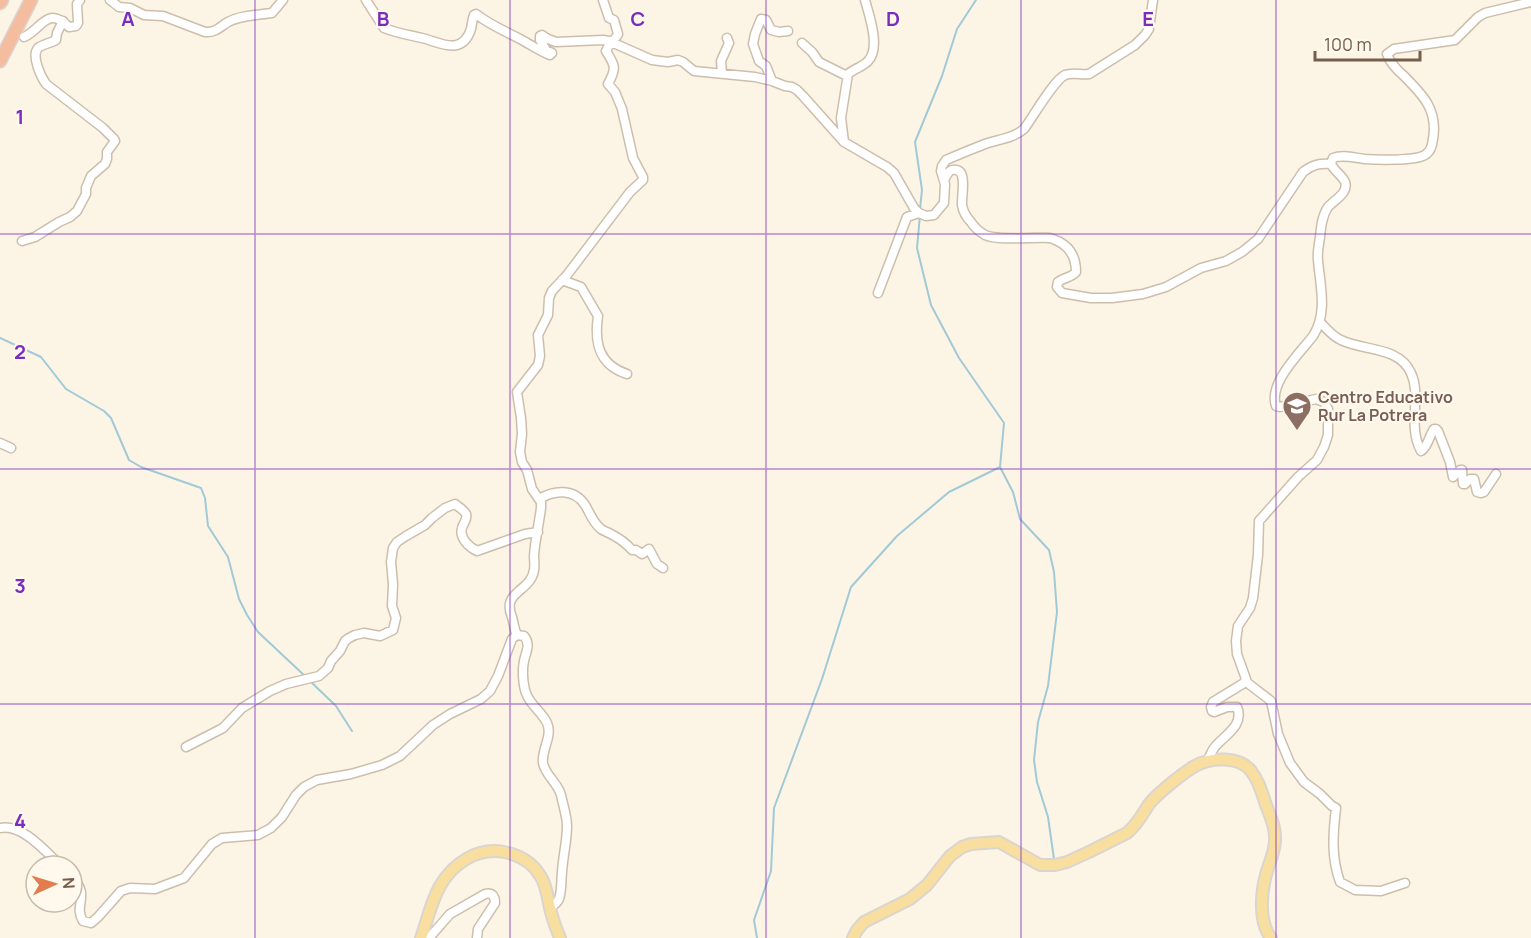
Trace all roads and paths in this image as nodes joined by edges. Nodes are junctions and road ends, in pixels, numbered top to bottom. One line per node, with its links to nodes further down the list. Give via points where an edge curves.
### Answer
1 (31, 0): 16 (highway)
2 (80, 0): 10 (street, via 76,26 69,27)
3 (110, 0): 4 (street, via 119,7 163,16 211,33 230,21 272,13)
4 (283, 0)
5 (366, 0): 14 (street, via 384,28 446,46 462,42 475,14 550,55 542,46 542,35 556,42)
6 (603, 0): 14 (street, via 618,34)
7 (865, 0): 18 (street, via 874,48 867,63)
8 (1153, 0): 22 (street, via 1149,29 1135,45 1089,74 1070,74 1058,80 1017,134 946,160 941,171)
9 (1531, 2): 21 (street, via 1485,13 1455,40 1394,49 1387,54 1424,96 1433,115 1432,148 1427,154 1397,159 1338,156)
10 (63, 21): 12 (street, via 45,19); 24 (street, via 56,40 36,52 41,76 115,141 105,164 91,176 77,211)
11 (788, 31): 19 (street, via 771,30 766,20 761,19 755,34 756,53)
12 (24, 38)
13 (727, 38): 17 (street)
14 (613, 43): 17 (street, via 652,60 678,60 694,71); 25 (street, via 606,51 614,68 608,84 622,109 633,158 643,180)
15 (802, 43): 18 (street, via 819,63)
16 (0, 61)
17 (722, 73): 19 (street)
18 (847, 76): 20 (street, via 841,118)
19 (772, 81): 20 (street, via 797,90)
20 (844, 142): 23 (street, via 887,167)
21 (1331, 164): 22 (street, via 1311,166 1303,172 1258,239 1242,252 1166,287 1112,298 1062,293 1058,282 1076,272 1069,248 1050,238 984,234 970,222 964,210 960,172 951,171); 27 (street, via 1346,185 1321,223)
22 (944, 181): 23 (street, via 944,203 934,214)
23 (922, 215): 26 (street, via 908,217)
24 (22, 241)
25 (562, 280): 28 (street, via 581,287 598,316 598,348 616,371); 32 (street, via 552,291 548,315 538,335 538,365 517,392 522,462)
26 (878, 293)
27 (1320, 322): 31 (street, via 1339,339 1380,350 1406,365 1414,384 1414,422 1422,451 1436,429 1452,476 1462,470 1463,484 1474,479 1481,494); 36 (street, via 1277,387 1274,403 1280,407 1316,399 1324,402 1328,409 1328,435 1317,460 1259,521 1253,598 1238,626 1236,641)
28 (627, 374)
29 (0, 443): 30 (street)
30 (11, 448)
31 (1496, 474)
32 (539, 499): 33 (street); 34 (street, via 558,491 582,500 601,529 632,550 642,554 649,549)
33 (537, 532): 35 (street, via 531,579 509,604); 37 (street, via 477,550 462,536 466,515 461,508 455,504 446,508 393,548 393,630 380,636 355,634 345,641 319,676 270,691 242,708 223,728)
34 (663, 568)
35 (517, 635): 42 (street, via 524,636 529,646 523,663 526,693 547,723 543,764 558,788 566,817 561,891 556,905); 43 (street, via 490,691 433,725 400,756 351,774 317,780 296,795 270,828 258,835 222,838 212,844 184,878 155,889 120,891 91,923 83,921)
36 (1245, 681): 38 (street, via 1212,704 1214,712 1233,706 1239,712 1233,730 1214,748); 41 (street, via 1271,702 1290,763 1304,782 1336,808 1333,834 1340,882 1355,890 1381,891)
37 (186, 747)
38 (1208, 761): 48 (main road, via 1195,766 1163,791 1126,833 1067,862 1040,865 999,842 962,847 927,885 910,899 864,922); 49 (main road, via 1230,760 1250,768 1272,819 1274,850 1263,887 1262,917)
39 (0, 828): 40 (street, via 18,829)
40 (48, 854)
41 (1406, 883)
42 (550, 907): 44 (main road, via 541,876 531,864 519,856 484,851 455,867 439,886); 47 (main road)
43 (80, 914)
44 (421, 938)
45 (429, 938): 46 (street, via 450,914 489,893 495,903 478,929)
46 (477, 938)
47 (560, 938)
48 (853, 938)
49 (1271, 938)

